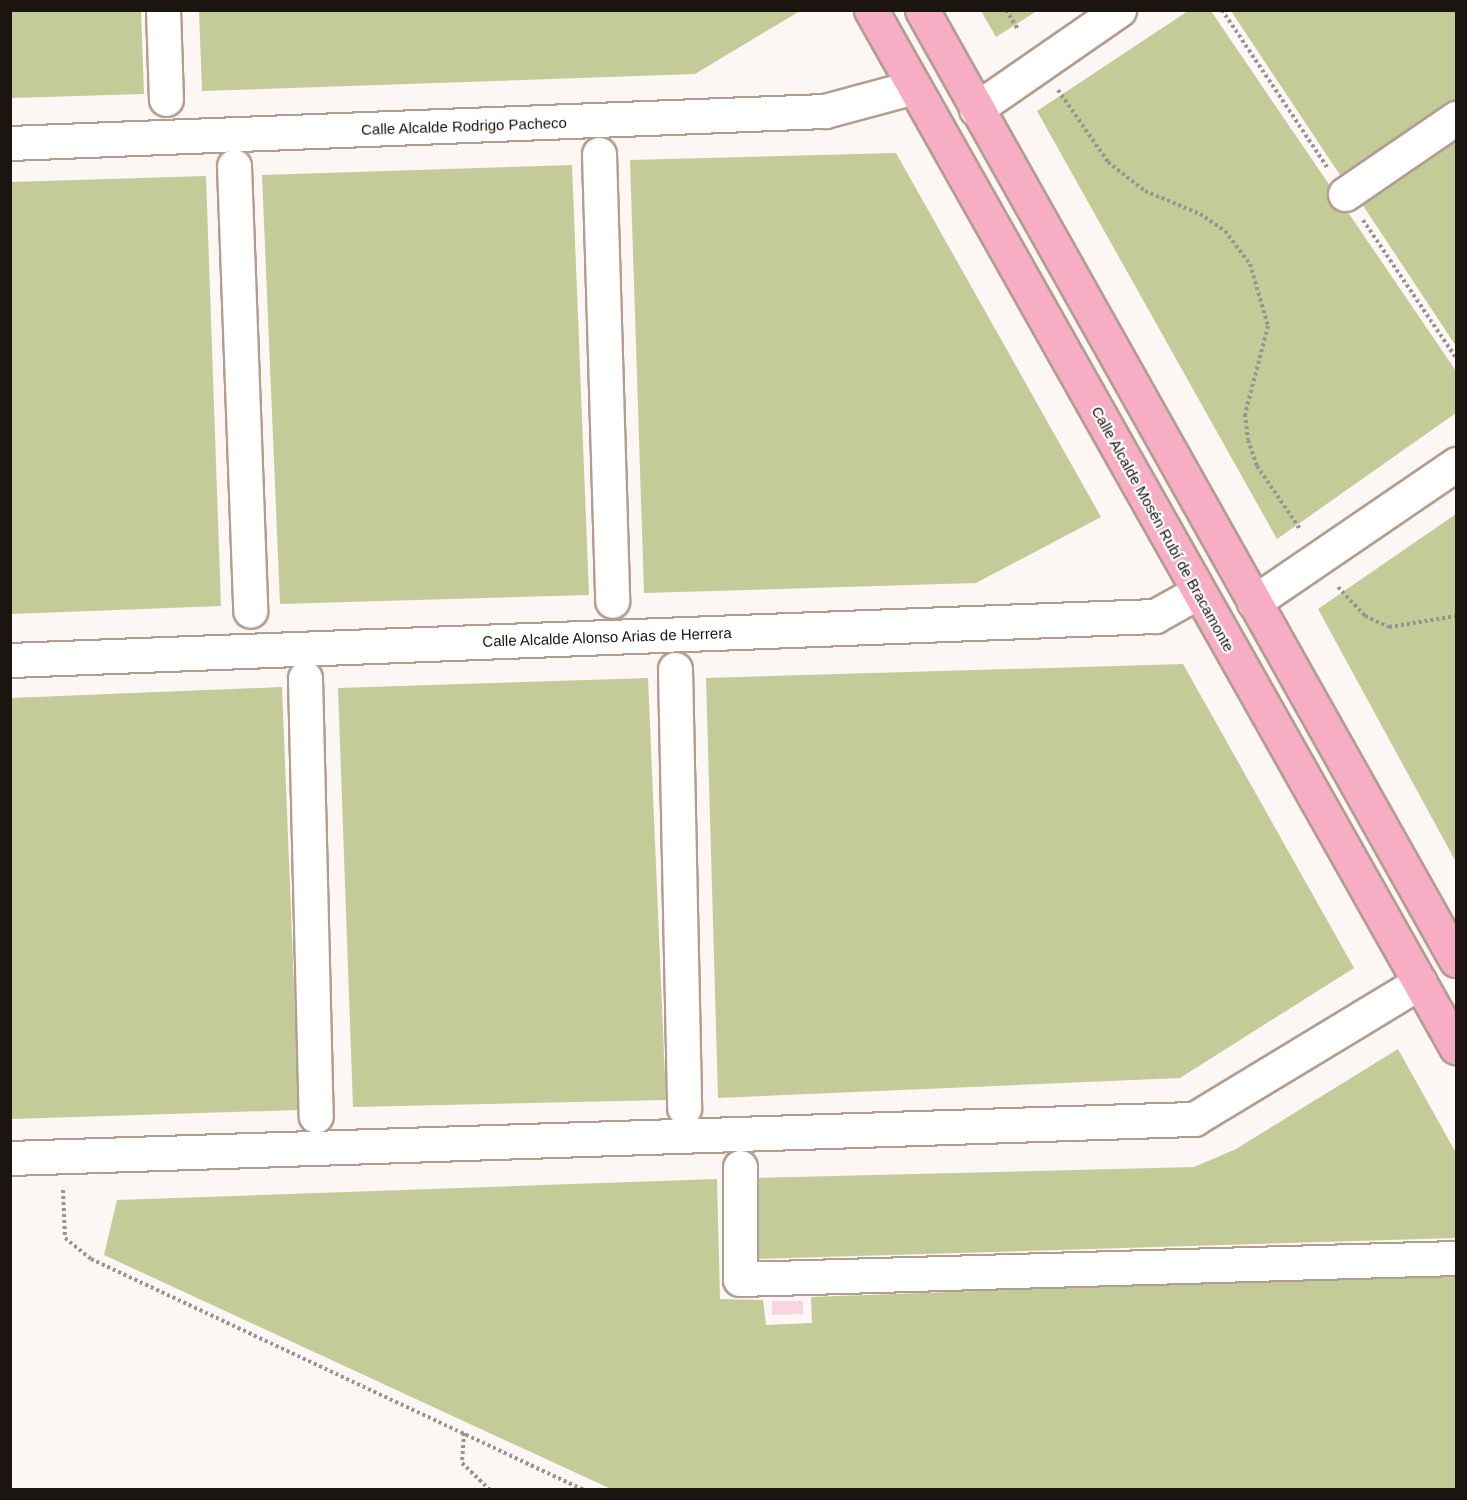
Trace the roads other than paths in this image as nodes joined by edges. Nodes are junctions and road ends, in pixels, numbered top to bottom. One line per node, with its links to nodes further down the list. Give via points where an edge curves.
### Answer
1 (163, 10): 6 (street)
2 (871, 10): 5 (main road, Calle Alcalde Mosén Rubí de Bracamonte)
3 (922, 10): 7 (main road)
4 (1119, 10): 7 (street)
5 (914, 87): 9 (street, Calle Alcalde Rodrigo Pacheco, via 825,111); 14 (main road, Calle Alcalde Mosén Rubí de Bracamonte)
6 (166, 99)
7 (976, 109): 16 (main road)
8 (1456, 118): 12 (street)
9 (10, 143)
10 (599, 154): 15 (street)
11 (234, 166): 17 (street)
12 (1345, 194)
13 (1456, 464): 16 (street)
14 (1198, 592): 18 (street, Calle Alcalde Alonso Arias de Herrera, via 1155,616); 22 (main road, Calle Alcalde Mosén Rubí de Bracamonte)
15 (612, 601)
16 (1254, 602): 21 (main road)
17 (250, 611)
18 (10, 660)
19 (675, 669): 24 (street)
20 (305, 678): 25 (street)
21 (1456, 960)
22 (1420, 982): 23 (main road, Calle Alcalde Mosén Rubí de Bracamonte); 26 (street, via 1194,1119)
23 (1456, 1047)
24 (684, 1108)
25 (316, 1116)
26 (10, 1158)
27 (740, 1167): 28 (street, via 740,1279)
28 (1456, 1258)

